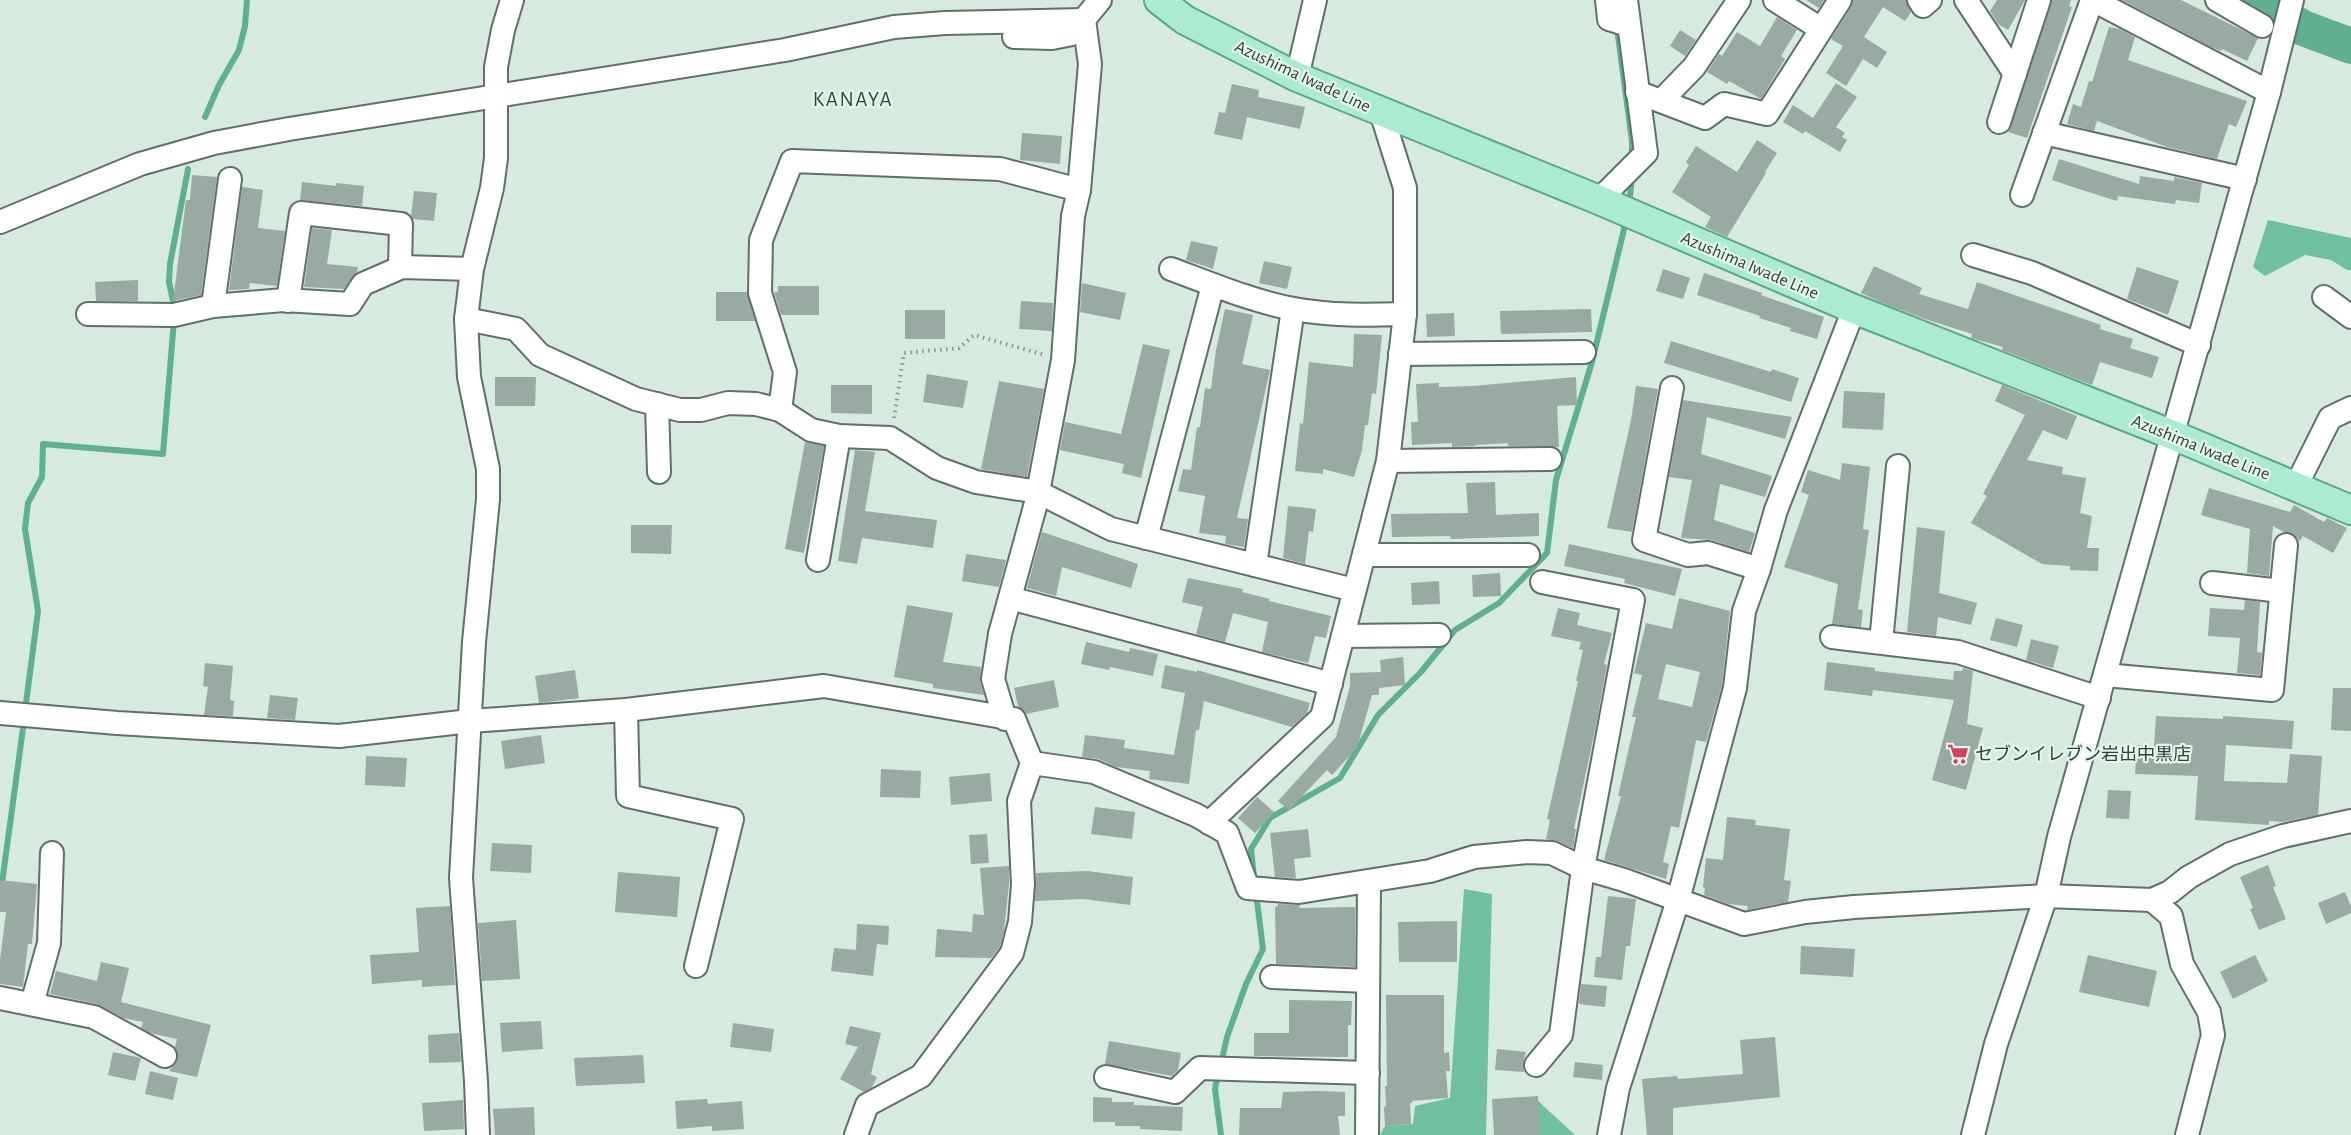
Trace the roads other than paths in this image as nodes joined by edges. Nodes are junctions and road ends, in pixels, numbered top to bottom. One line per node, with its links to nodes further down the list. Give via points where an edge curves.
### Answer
1 (512, 0): 25 (street, via 502,30)
2 (1100, 0): 17 (street)
3 (1314, 0): 22 (street)
4 (1607, 0): 18 (street, via 1609,19)
5 (1626, 0): 18 (street)
6 (1739, 0): 26 (street, via 1694,67)
7 (1774, 0): 20 (street)
8 (1840, 0): 20 (street)
9 (1919, 0): 10 (street, via 1923,6)
10 (1930, 0)
11 (1966, 0): 21 (street)
12 (2039, 0): 21 (street)
13 (2092, 0): 24 (street); 29 (street)
14 (2217, 0): 19 (street)
15 (2292, 0): 24 (street)
16 (1169, 3): 22 (main road, Azushima Iwade Line, via 1185,20)
17 (1084, 20): 25 (street, via 1072,34 1052,38 944,38 785,50); 32 (street, via 1090,64)
18 (1628, 25): 23 (street)
19 (2262, 26)
20 (1821, 29): 26 (street, via 1767,114 1724,104 1705,118)
21 (2015, 74): 28 (street)
22 (1297, 77): 27 (main road, Azushima Iwade Line)
23 (1637, 92): 26 (street); 34 (street, via 1646,153)
24 (2269, 92): 31 (street)
25 (495, 95): 35 (street, via 214,144 140,164); 39 (street, via 496,158)
26 (1661, 101)
27 (1381, 112): 34 (main road, Azushima Iwade Line); 47 (street, via 1405,188)
28 (1999, 122)
29 (2044, 133): 31 (street); 33 (street)
30 (230, 179): 43 (street)
31 (2245, 179): 50 (street)
32 (1079, 190): 56 (street, via 1000,169 792,161 761,240 760,293 785,372); 64 (street, via 1073,216 1063,360)
33 (2022, 195)
34 (1599, 200): 45 (main road, Azushima Iwade Line)
35 (0, 222)
36 (1973, 255): 50 (street, via 2032,273)
37 (400, 267): 39 (street); 42 (street, via 363,284 350,304); 42 (street, via 401,224 301,213)
38 (1171, 269): 40 (street)
39 (472, 270): 49 (street)
40 (1213, 285): 44 (street); 66 (street)
41 (2324, 297): 48 (street)
42 (288, 301): 43 (street)
43 (213, 306): 46 (street, via 174,315)
44 (1293, 309): 47 (street, via 1355,316); 71 (street)
45 (1854, 309): 57 (main road, Azushima Iwade Line); 72 (street, via 1776,510)
46 (88, 314)
47 (1405, 314): 52 (street)
48 (2351, 317)
49 (466, 319): 54 (street, via 516,329 540,355 636,399); 88 (street, via 468,376 488,469 489,499)
50 (2199, 345): 57 (street)
51 (1584, 352): 52 (street)
52 (1400, 354): 60 (street)
53 (1672, 388): 72 (street, via 1644,540 1688,555 1708,553)
54 (657, 404): 56 (street, via 680,410 756,404); 62 (street)
55 (2351, 408): 63 (street, via 2330,418)
56 (780, 410): 58 (street, via 811,430)
57 (2173, 435): 63 (main road, Azushima Iwade Line); 82 (street)
58 (839, 436): 64 (street, via 890,438 937,468 976,482); 70 (street)
59 (1550, 459): 60 (street)
60 (1388, 461): 68 (street)
61 (1898, 466): 81 (street)
62 (659, 472)
63 (2296, 486): 65 (main road, Azushima Iwade Line)
64 (1038, 492): 66 (street, via 1111,530); 77 (street)
65 (2351, 510)
66 (1146, 538): 71 (street)
67 (2286, 545): 76 (street)
68 (1364, 555): 69 (street); 75 (street)
69 (1527, 555)
70 (818, 560)
71 (1255, 565): 75 (street)
72 (1759, 569): 96 (street, via 1744,611 1735,688)
73 (1542, 582): 93 (street, via 1633,600)
74 (2212, 583): 76 (street)
75 (1354, 590): 78 (street)
76 (2282, 591): 82 (street, via 2272,690)
77 (1010, 598): 83 (street); 87 (street, via 993,679)
78 (1343, 636): 79 (street); 83 (street)
79 (1438, 636)
80 (1832, 637): 81 (street)
81 (1881, 642): 84 (street, via 1958,652)
82 (2105, 675): 84 (street)
83 (1331, 684): 91 (street, via 1322,717)
84 (2099, 698): 95 (street)
85 (626, 710): 87 (street, via 824,686); 88 (street); 98 (street, via 628,796 732,819)
86 (0, 713): 88 (street, via 339,736)
87 (1005, 719): 89 (street, via 1014,719)
88 (470, 721): 107 (street, via 461,878)
89 (1032, 763): 91 (street, via 1094,772); 108 (street, via 1018,801 1023,884 1020,922 1012,953 921,1076 867,1105)
90 (2351, 821): 97 (street, via 2283,836 2230,854)
91 (1209, 823): 94 (street, via 1227,833 1248,888 1299,892)
92 (52, 853): 102 (street, via 49,943)
93 (1583, 868): 94 (street, via 1552,853 1527,852 1474,856 1430,871); 96 (street); 104 (street, via 1561,1035)
94 (1369, 882): 100 (street)
95 (2046, 896): 96 (street, via 1844,908 1744,924); 97 (street); 111 (street, via 1996,1044)
96 (1678, 900): 110 (street, via 1617,1088)
97 (2152, 900): 112 (street, via 2171,916 2182,964 2209,1012 2213,1035)
98 (696, 966)
99 (1272, 977): 100 (street)
100 (1368, 981): 105 (street)
101 (0, 998): 102 (street)
102 (32, 1004): 103 (street, via 94,1017)
103 (165, 1056)
104 (1536, 1065)
105 (1368, 1073): 106 (street, via 1200,1068 1175,1092); 109 (street)
106 (1106, 1077)
107 (478, 1135)
108 (856, 1135)
109 (1367, 1135)
110 (1609, 1135)
111 (1973, 1135)
112 (2187, 1135)

